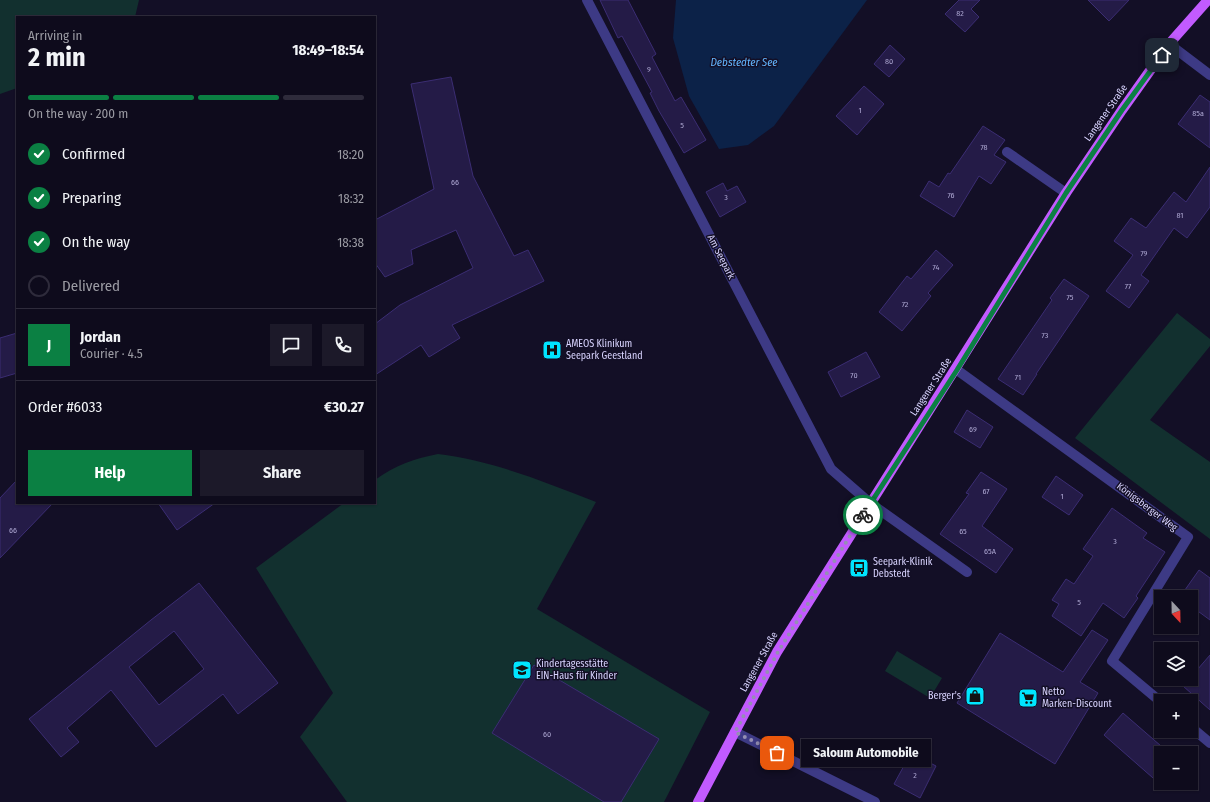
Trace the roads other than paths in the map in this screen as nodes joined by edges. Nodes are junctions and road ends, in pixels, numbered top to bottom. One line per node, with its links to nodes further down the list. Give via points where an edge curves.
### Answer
1 (587, 0): 8 (street, Am Seepark, via 831,469)
2 (1208, 0): 3 (main road, Langener Straße)
3 (1169, 44): 4 (street); 6 (main road, Langener Straße)
4 (1210, 75)
5 (1007, 152): 6 (street)
6 (1066, 193): 7 (main road, Langener Straße)
7 (957, 370): 8 (main road, Langener Straße); 10 (street, Königsberger Weg, via 1188,537 1112,661)
8 (870, 503): 9 (street, Am Seepark); 11 (main road, Langener Straße, via 778,652)
9 (967, 572)
10 (1154, 696)
11 (735, 732): 14 (main road, Langener Straße); 15 (street)
12 (1198, 733): 13 (street)
13 (1210, 743)
14 (698, 802)
15 (875, 802)

